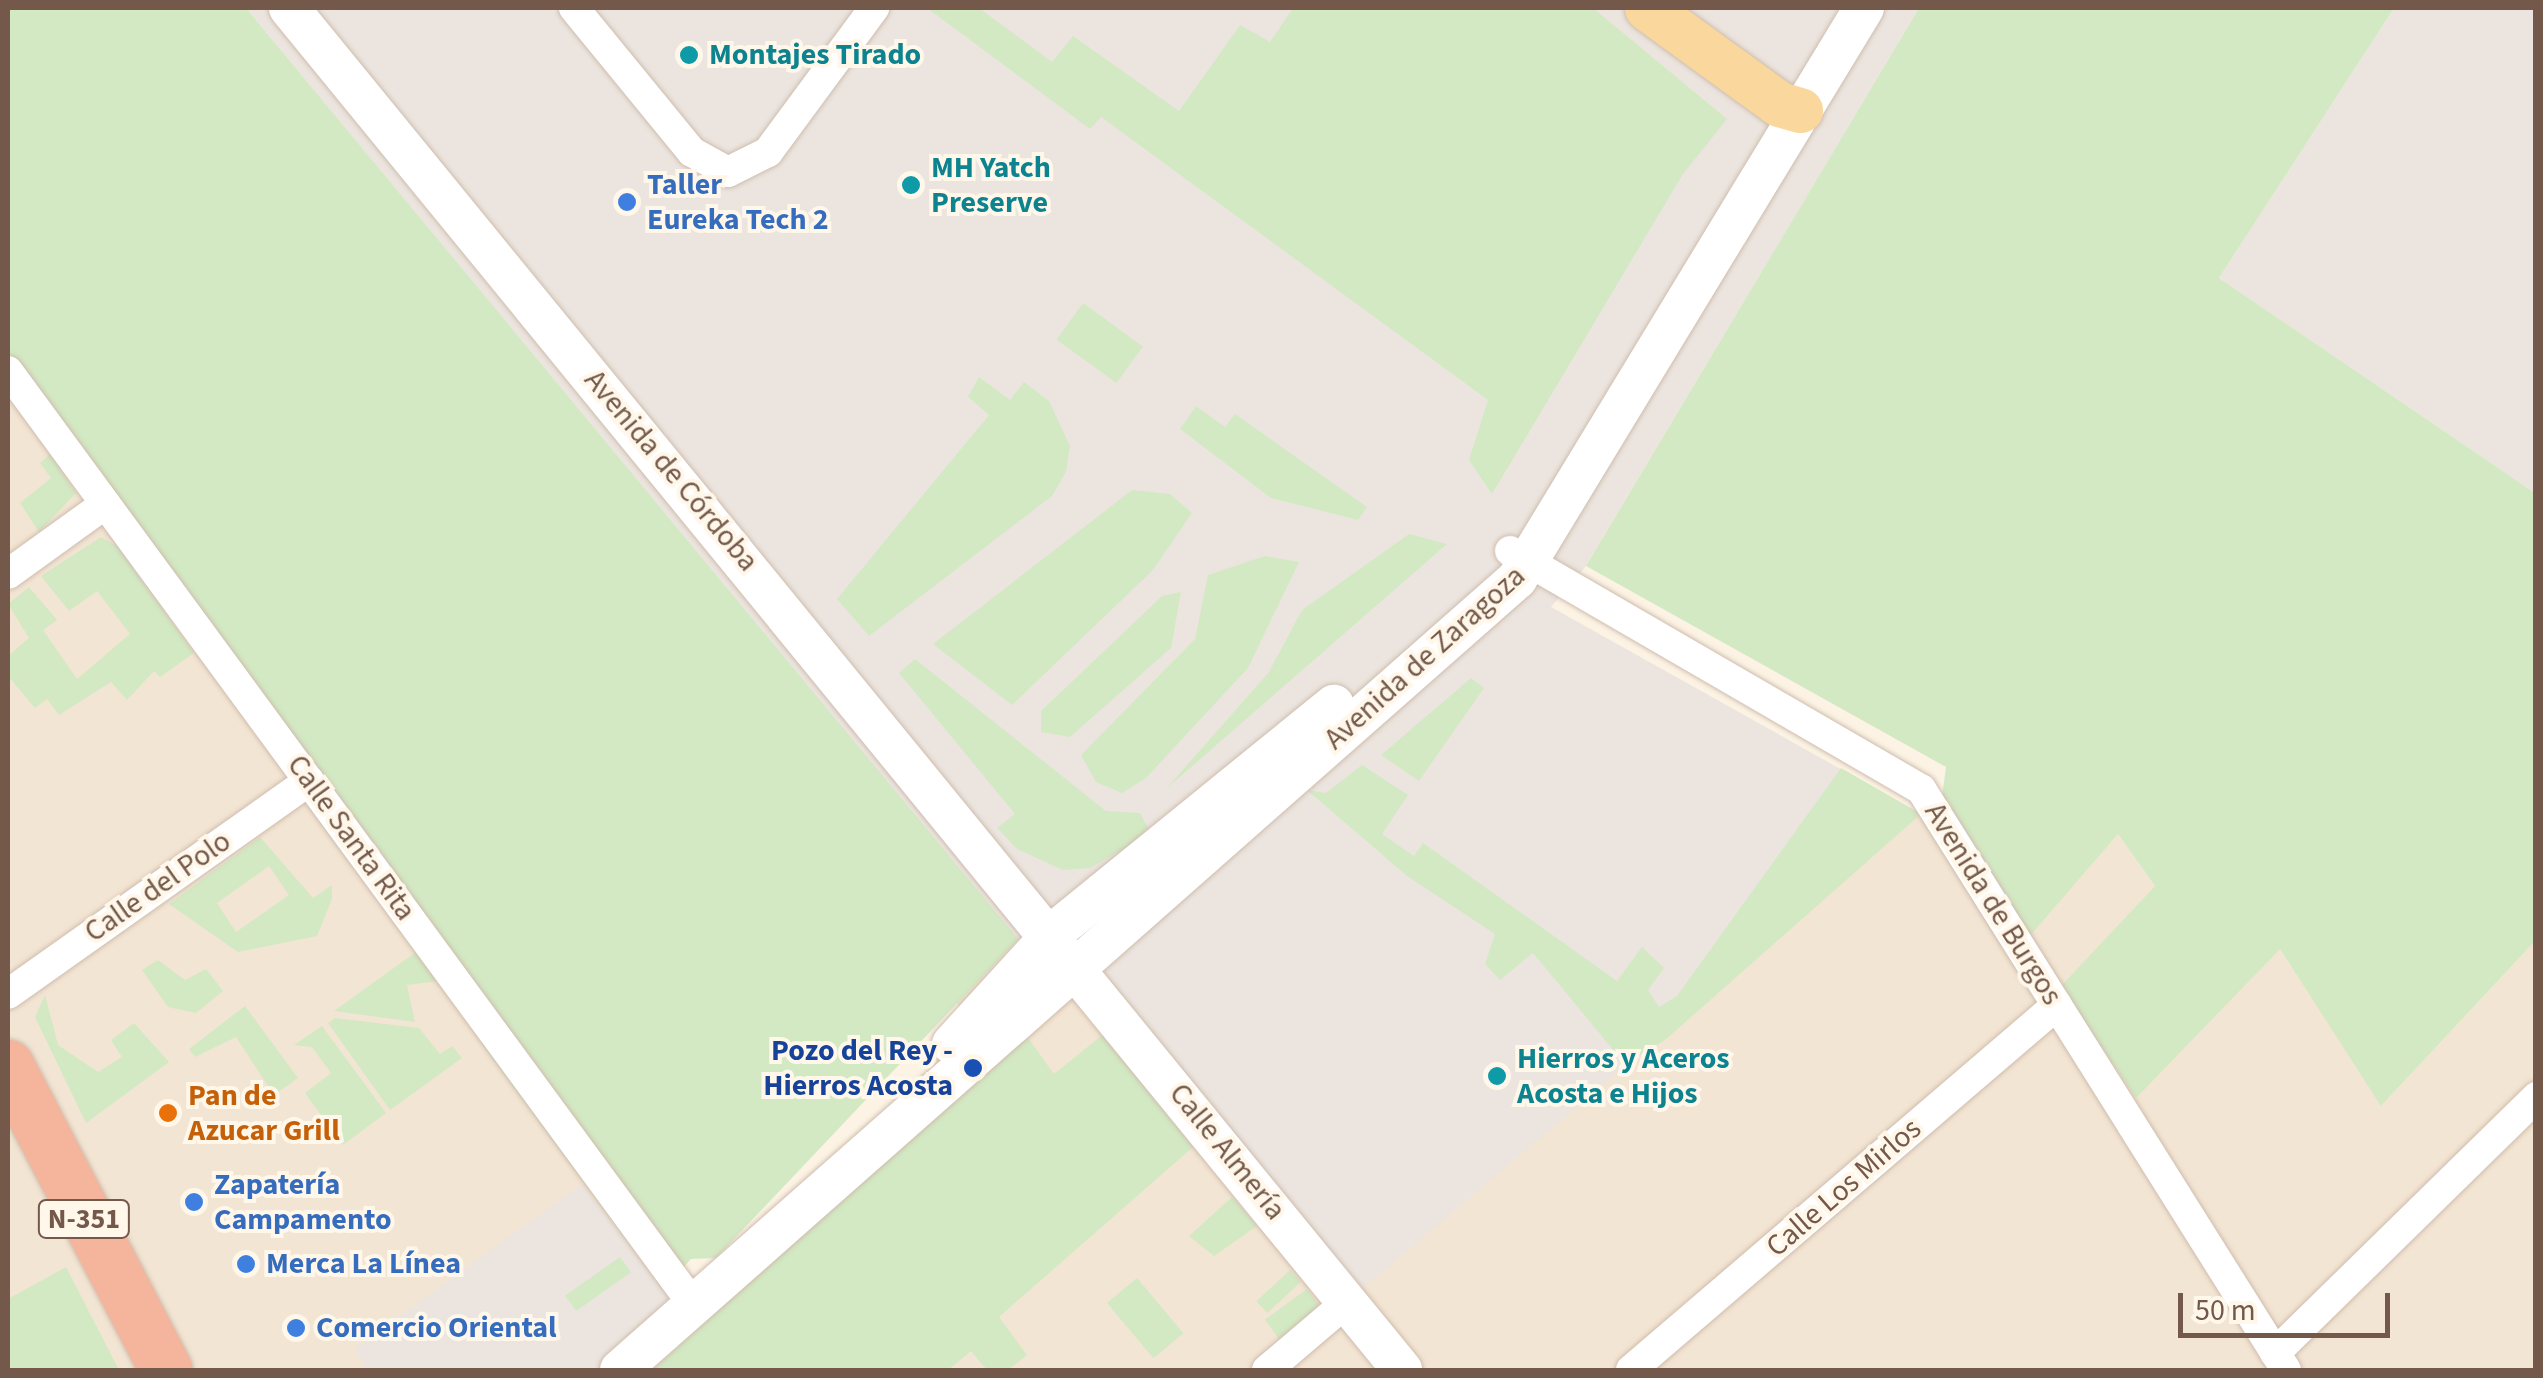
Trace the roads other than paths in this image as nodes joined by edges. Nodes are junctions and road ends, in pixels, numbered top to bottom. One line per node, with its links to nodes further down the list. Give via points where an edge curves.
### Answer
1 (289, 8): 14 (street, Avenida de Córdoba)
2 (574, 8): 3 (street, via 692,152 728,172 768,152)
3 (874, 8)
4 (1647, 8): 8 (main road)
5 (1693, 8): 8 (main road)
6 (1837, 8): 8 (street, Avenida de Zaragoza)
7 (1864, 8): 8 (street, Avenida de Zaragoza)
8 (1795, 97): 11 (street, Avenida de Zaragoza)
9 (8, 370): 10 (street, Calle Santa Rita)
10 (105, 504): 12 (street); 13 (street, Calle Santa Rita)
11 (1520, 557): 14 (street, Avenida de Zaragoza); 14 (street, Avenida de Zaragoza, via 1230,793); 16 (street, Avenida de Burgos, via 1907,777 1932,803)
12 (8, 574)
13 (309, 781): 15 (street, Calle del Polo); 22 (street, Calle Santa Rita)
14 (1065, 949): 20 (street, Avenida de Zaragoza); 20 (street, Avenida de Zaragoza, via 978,1049); 21 (street, Calle Almería)
15 (8, 994)
16 (2057, 1005): 23 (street, Avenida de Burgos); 28 (street, Calle Los Mirlos)
17 (8, 1066): 19 (highway, N-351)
18 (2536, 1097): 23 (street)
19 (19, 1120): 24 (highway, N-351)
20 (832, 1180): 22 (street, Avenida de Zaragoza)
21 (1347, 1302): 26 (street); 27 (street, Calle Almería)
22 (694, 1306): 25 (street, Avenida de Zaragoza)
23 (2280, 1362)
24 (166, 1370)
25 (620, 1370)
26 (1267, 1370)
27 (1402, 1370)
28 (1631, 1370)

